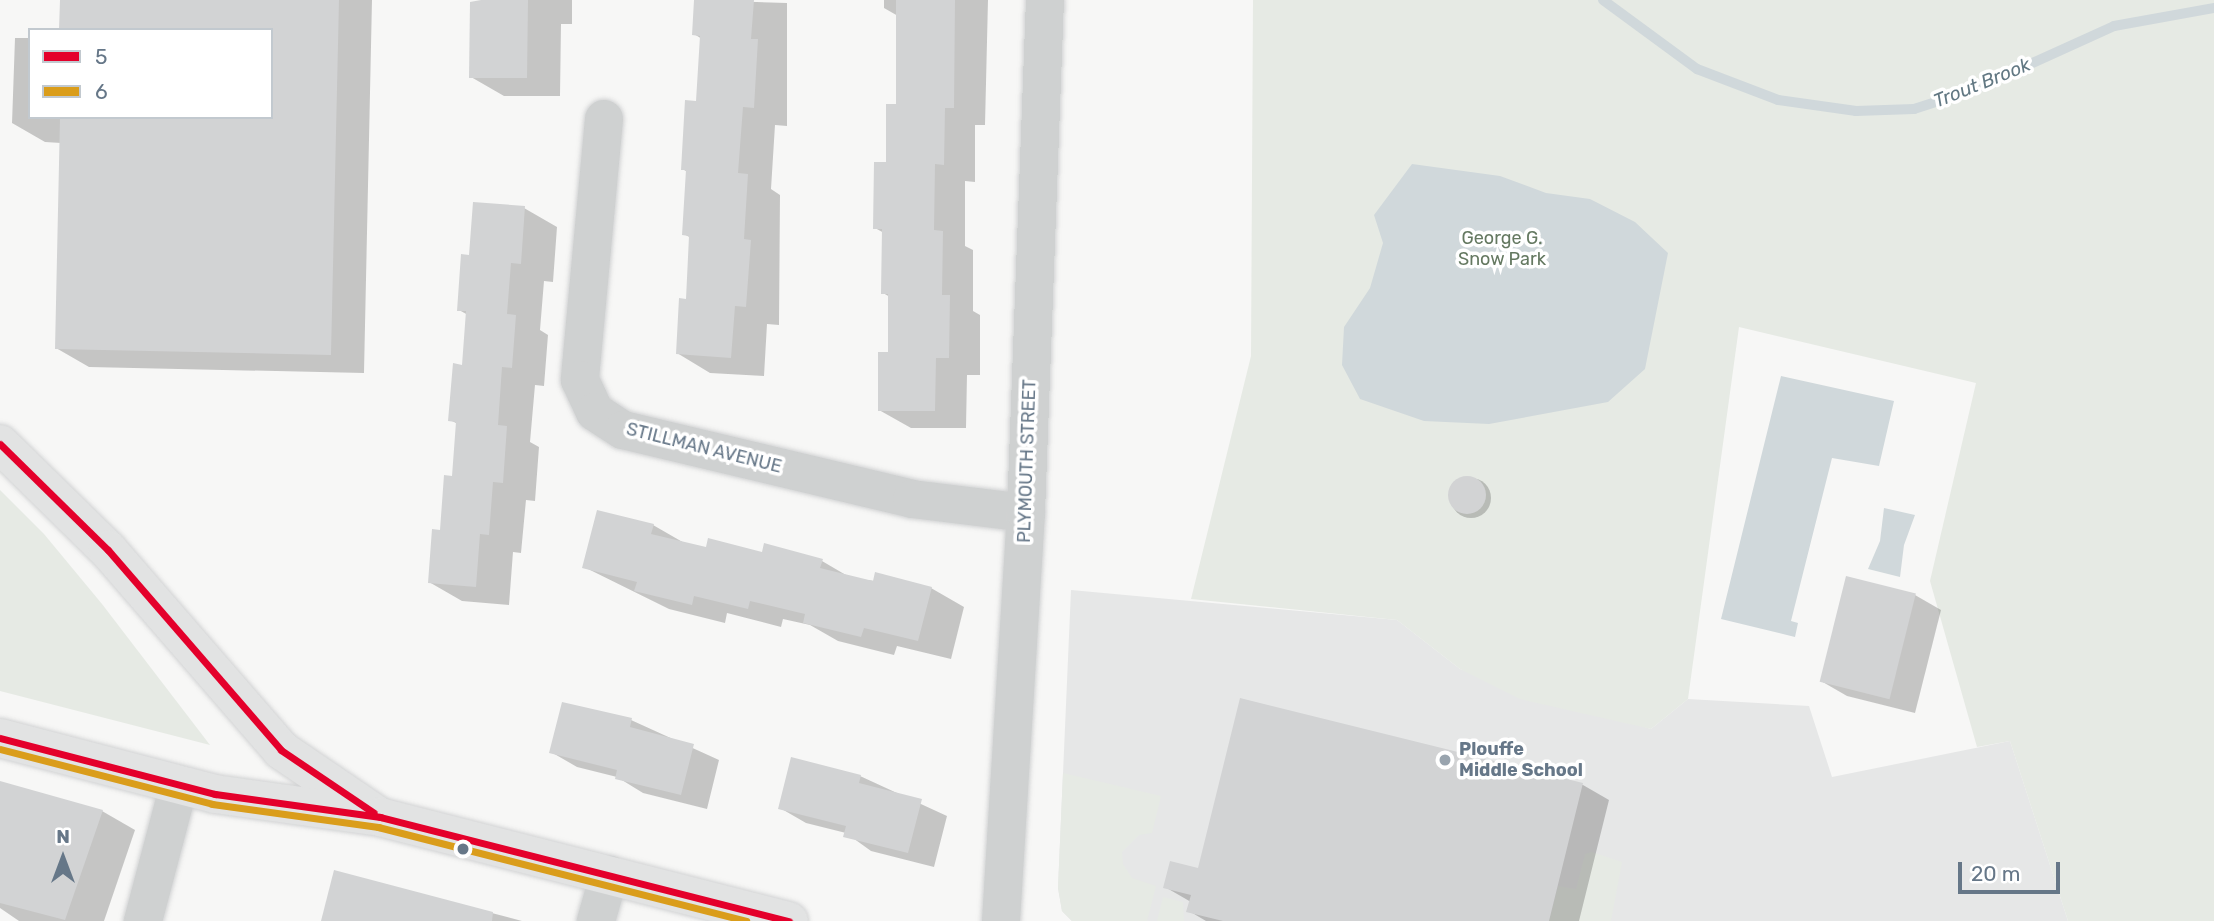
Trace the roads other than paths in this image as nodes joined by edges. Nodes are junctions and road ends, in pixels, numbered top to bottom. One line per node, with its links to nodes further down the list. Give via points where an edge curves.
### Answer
1 (1045, 0): 4 (street, PLYMOUTH STREET)
2 (604, 119): 4 (street, STILLMAN AVENUE, via 580,380 595,412 623,430 912,499)
3 (0, 444): 7 (main road, via 108,550 281,751)
4 (1026, 513): 12 (street, PLYMOUTH STREET)
5 (0, 738): 6 (main road)
6 (179, 785): 7 (main road, via 297,809); 9 (street)
7 (380, 817): 8 (main road)
8 (609, 875): 10 (street); 11 (main road)
9 (143, 921)
10 (596, 921)
11 (789, 921)
12 (1001, 921)

